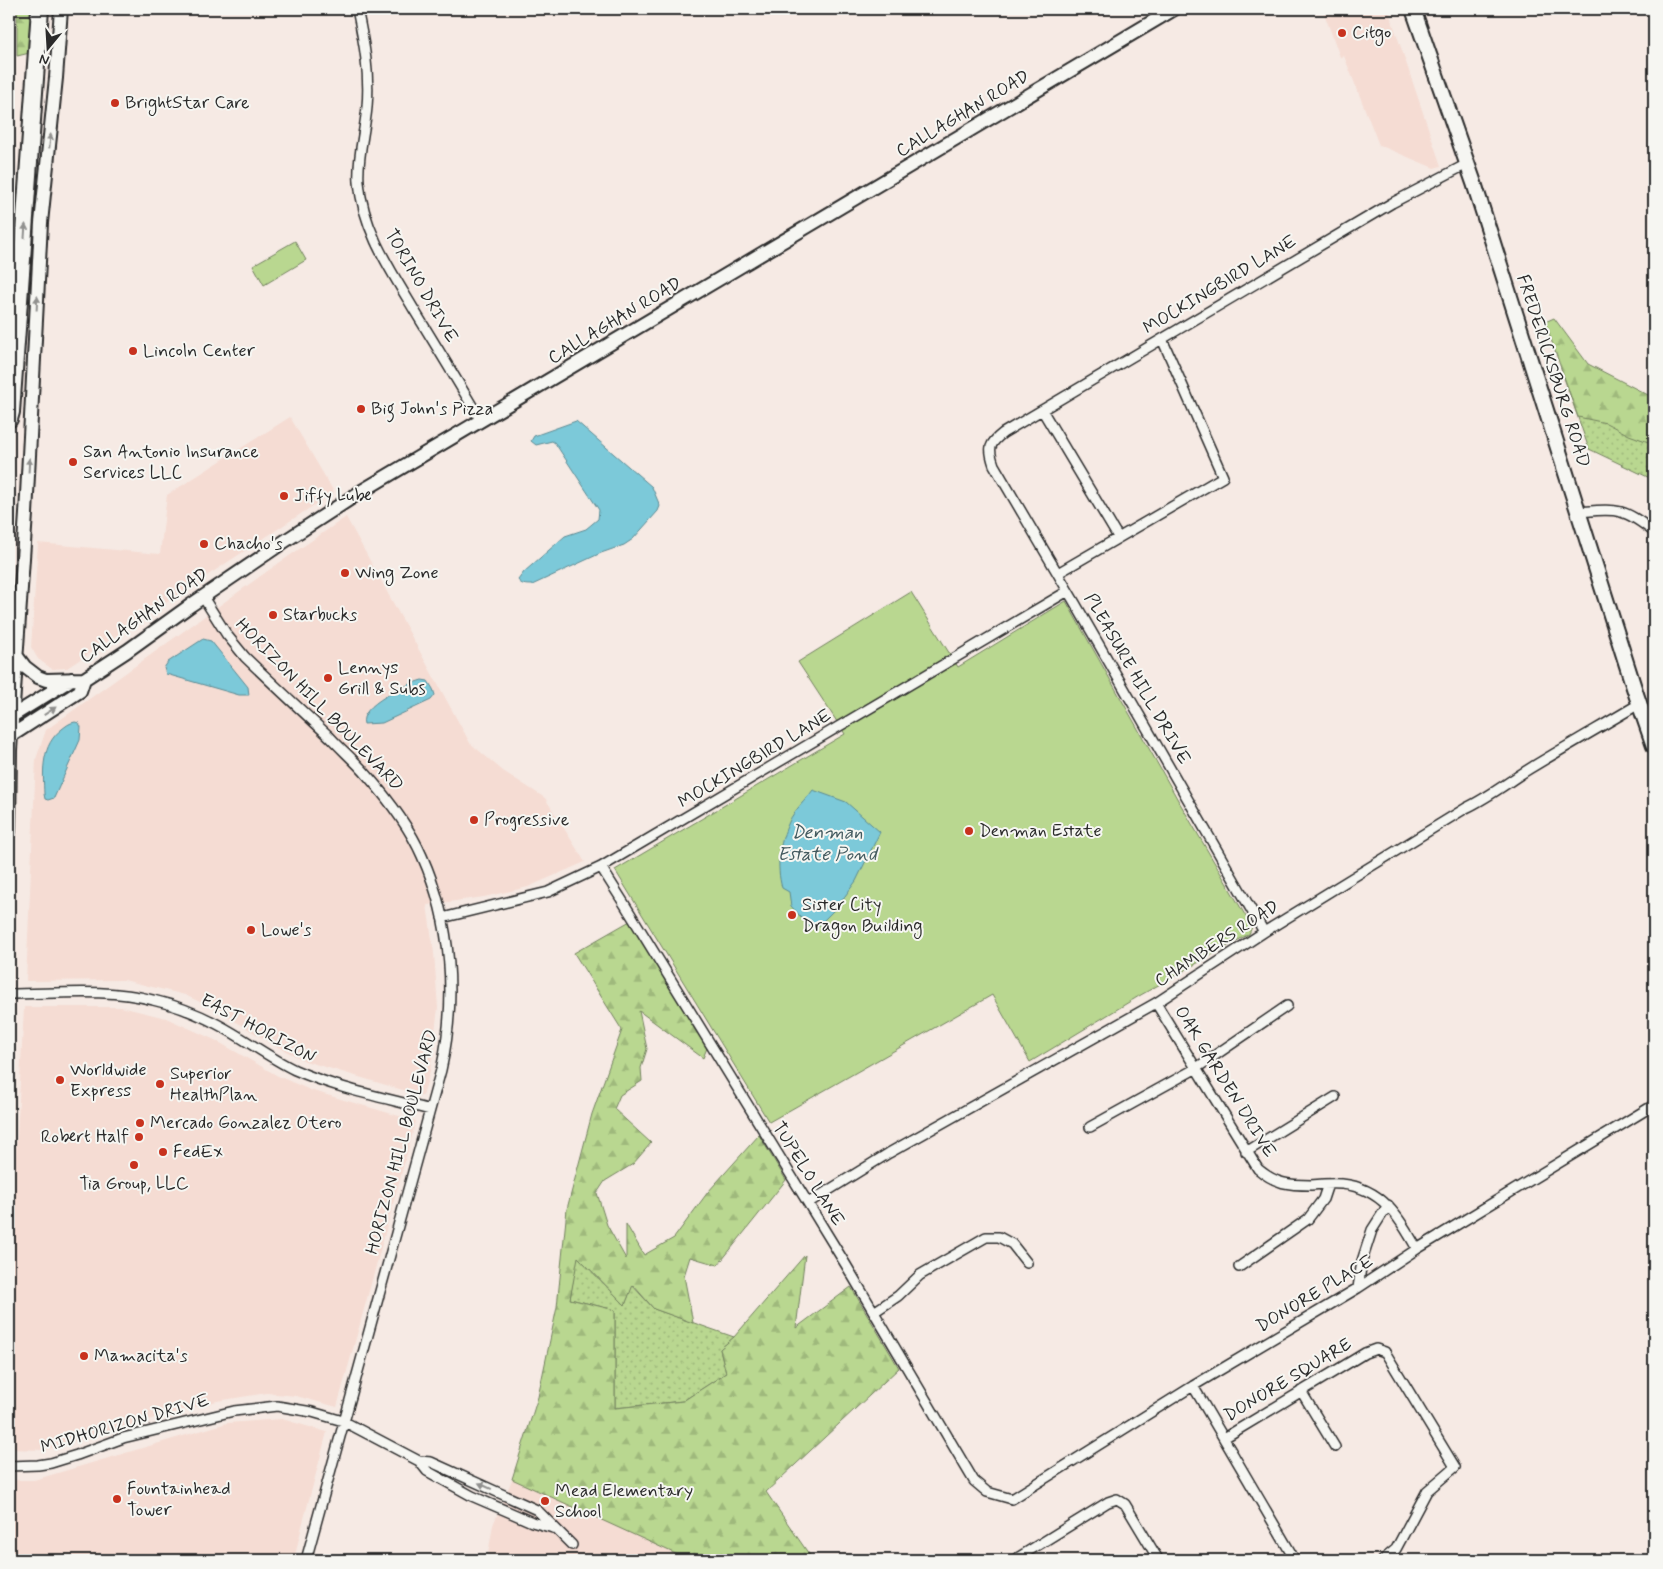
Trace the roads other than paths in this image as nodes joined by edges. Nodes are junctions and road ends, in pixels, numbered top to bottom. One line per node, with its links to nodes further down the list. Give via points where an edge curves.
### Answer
1 (40, 9): 9 (highway, one-way to 1)
2 (61, 9): 18 (main road, one-way to 2, via 26,514 41,223)
3 (358, 9): 10 (street, TORINO DRIVE, via 369,72 359,170 366,216 388,266)
4 (1174, 9): 10 (main road, CALLAGHAN ROAD)
5 (1413, 9): 6 (main road, FREDERICKSBURG ROAD)
6 (1467, 164): 7 (street, MOCKINGBIRD LANE, via 1392,203); 12 (main road, FREDERICKSBURG ROAD)
7 (1162, 338): 8 (street, MOCKINGBIRD LANE); 14 (street, via 1223,477)
8 (1042, 410): 11 (street, MOCKINGBIRD LANE); 14 (street)
9 (9, 419)
10 (481, 421): 17 (main road, CALLAGHAN ROAD, via 362,491)
11 (994, 441): 15 (street, PLEASURE HILL DRIVE, via 990,449 994,465)
12 (1578, 512): 13 (street, via 1617,510); 20 (main road, FREDERICKSBURG ROAD)
13 (1654, 532)
14 (1118, 537): 15 (street)
15 (1058, 572): 16 (street, PLEASURE HILL DRIVE)
16 (1068, 591): 25 (street, MOCKINGBIRD LANE); 27 (street, PLEASURE HILL DRIVE)
17 (203, 597): 19 (main road, CALLAGHAN ROAD, via 120,656); 26 (street, HORIZON HILL BOULEVARD, via 245,656 366,773 388,800 422,855)
18 (14, 666): 19 (main road, via 25,667 46,680); 21 (main road)
19 (78, 679): 21 (main road, CALLAGHAN ROAD); 22 (main road, CALLAGHAN ROAD, one-way to 19, via 80,691)
20 (1639, 704): 23 (main road, FREDERICKSBURG ROAD); 27 (street, CHAMBERS ROAD)
21 (10, 717): 22 (main road)
22 (10, 736): 24 (main road)
23 (1654, 746)
24 (9, 832)
25 (601, 867): 26 (street, MOCKINGBIRD LANE, via 541,894); 38 (street, TUPELO LANE)
26 (442, 918): 34 (street, HORIZON HILL BOULEVARD, via 449,963 449,1023 446,1049)
27 (1264, 932): 29 (street, CHAMBERS ROAD)
28 (9, 994): 34 (street, EAST HORIZON, via 116,994 177,1006 217,1024 296,1070 327,1082)
29 (1156, 1003): 31 (street, OAK GARDEN DRIVE); 38 (street, CHAMBERS ROAD, via 889,1153)
30 (1287, 1006): 31 (street)
31 (1196, 1069): 35 (street); 36 (street, OAK GARDEN DRIVE)
32 (1335, 1097): 36 (street)
33 (1654, 1105): 40 (street, DONORE PLACE)
34 (430, 1110): 47 (street, HORIZON HILL BOULEVARD)
35 (1090, 1127)
36 (1246, 1152): 37 (street, OAK GARDEN DRIVE, via 1258,1169 1272,1180 1295,1185)
37 (1328, 1184): 39 (street, OAK GARDEN DRIVE, via 1342,1184 1365,1191); 42 (street, via 1323,1199 1308,1219)
38 (808, 1204): 44 (street, TUPELO LANE)
39 (1388, 1205): 40 (street, OAK GARDEN DRIVE); 43 (street, via 1372,1230)
40 (1417, 1249): 43 (street, DONORE PLACE)
41 (1027, 1263): 44 (street, via 1012,1244 999,1237 986,1238 920,1274 898,1296)
42 (1239, 1267)
43 (1358, 1288): 45 (street, DONORE PLACE)
44 (874, 1312): 52 (street, TUPELO LANE, via 974,1482)
45 (1193, 1386): 48 (street, DONORE SQUARE); 52 (street, DONORE PLACE, via 1014,1499)
46 (1301, 1391): 48 (street, DONORE SQUARE); 49 (street); 61 (street, DONORE SQUARE, via 1370,1350 1381,1350 1454,1467 1427,1491 1396,1549)
47 (343, 1421): 50 (street, MIDHORIZON DRIVE); 51 (street, MIDHORIZON DRIVE, via 312,1412 262,1407 123,1438 51,1463); 58 (street, HORIZON HILL BOULEVARD)
48 (1224, 1438): 60 (street, DONORE SQUARE)
49 (1334, 1447)
50 (419, 1461): 53 (street, MIDHORIZON DRIVE, one-way to 50, via 431,1462); 54 (street, MIDHORIZON DRIVE, via 427,1471)
51 (9, 1466)
52 (991, 1493)
53 (509, 1498): 54 (street); 55 (street, MIDHORIZON DRIVE, via 537,1510)
54 (504, 1510): 55 (street, MIDHORIZON DRIVE)
55 (556, 1529): 56 (street, MIDHORIZON DRIVE)
56 (572, 1545)
57 (1158, 1559): 59 (street, via 1125,1504 1117,1499)
58 (306, 1560)
59 (1014, 1560)
60 (1295, 1560)
61 (1383, 1560)

